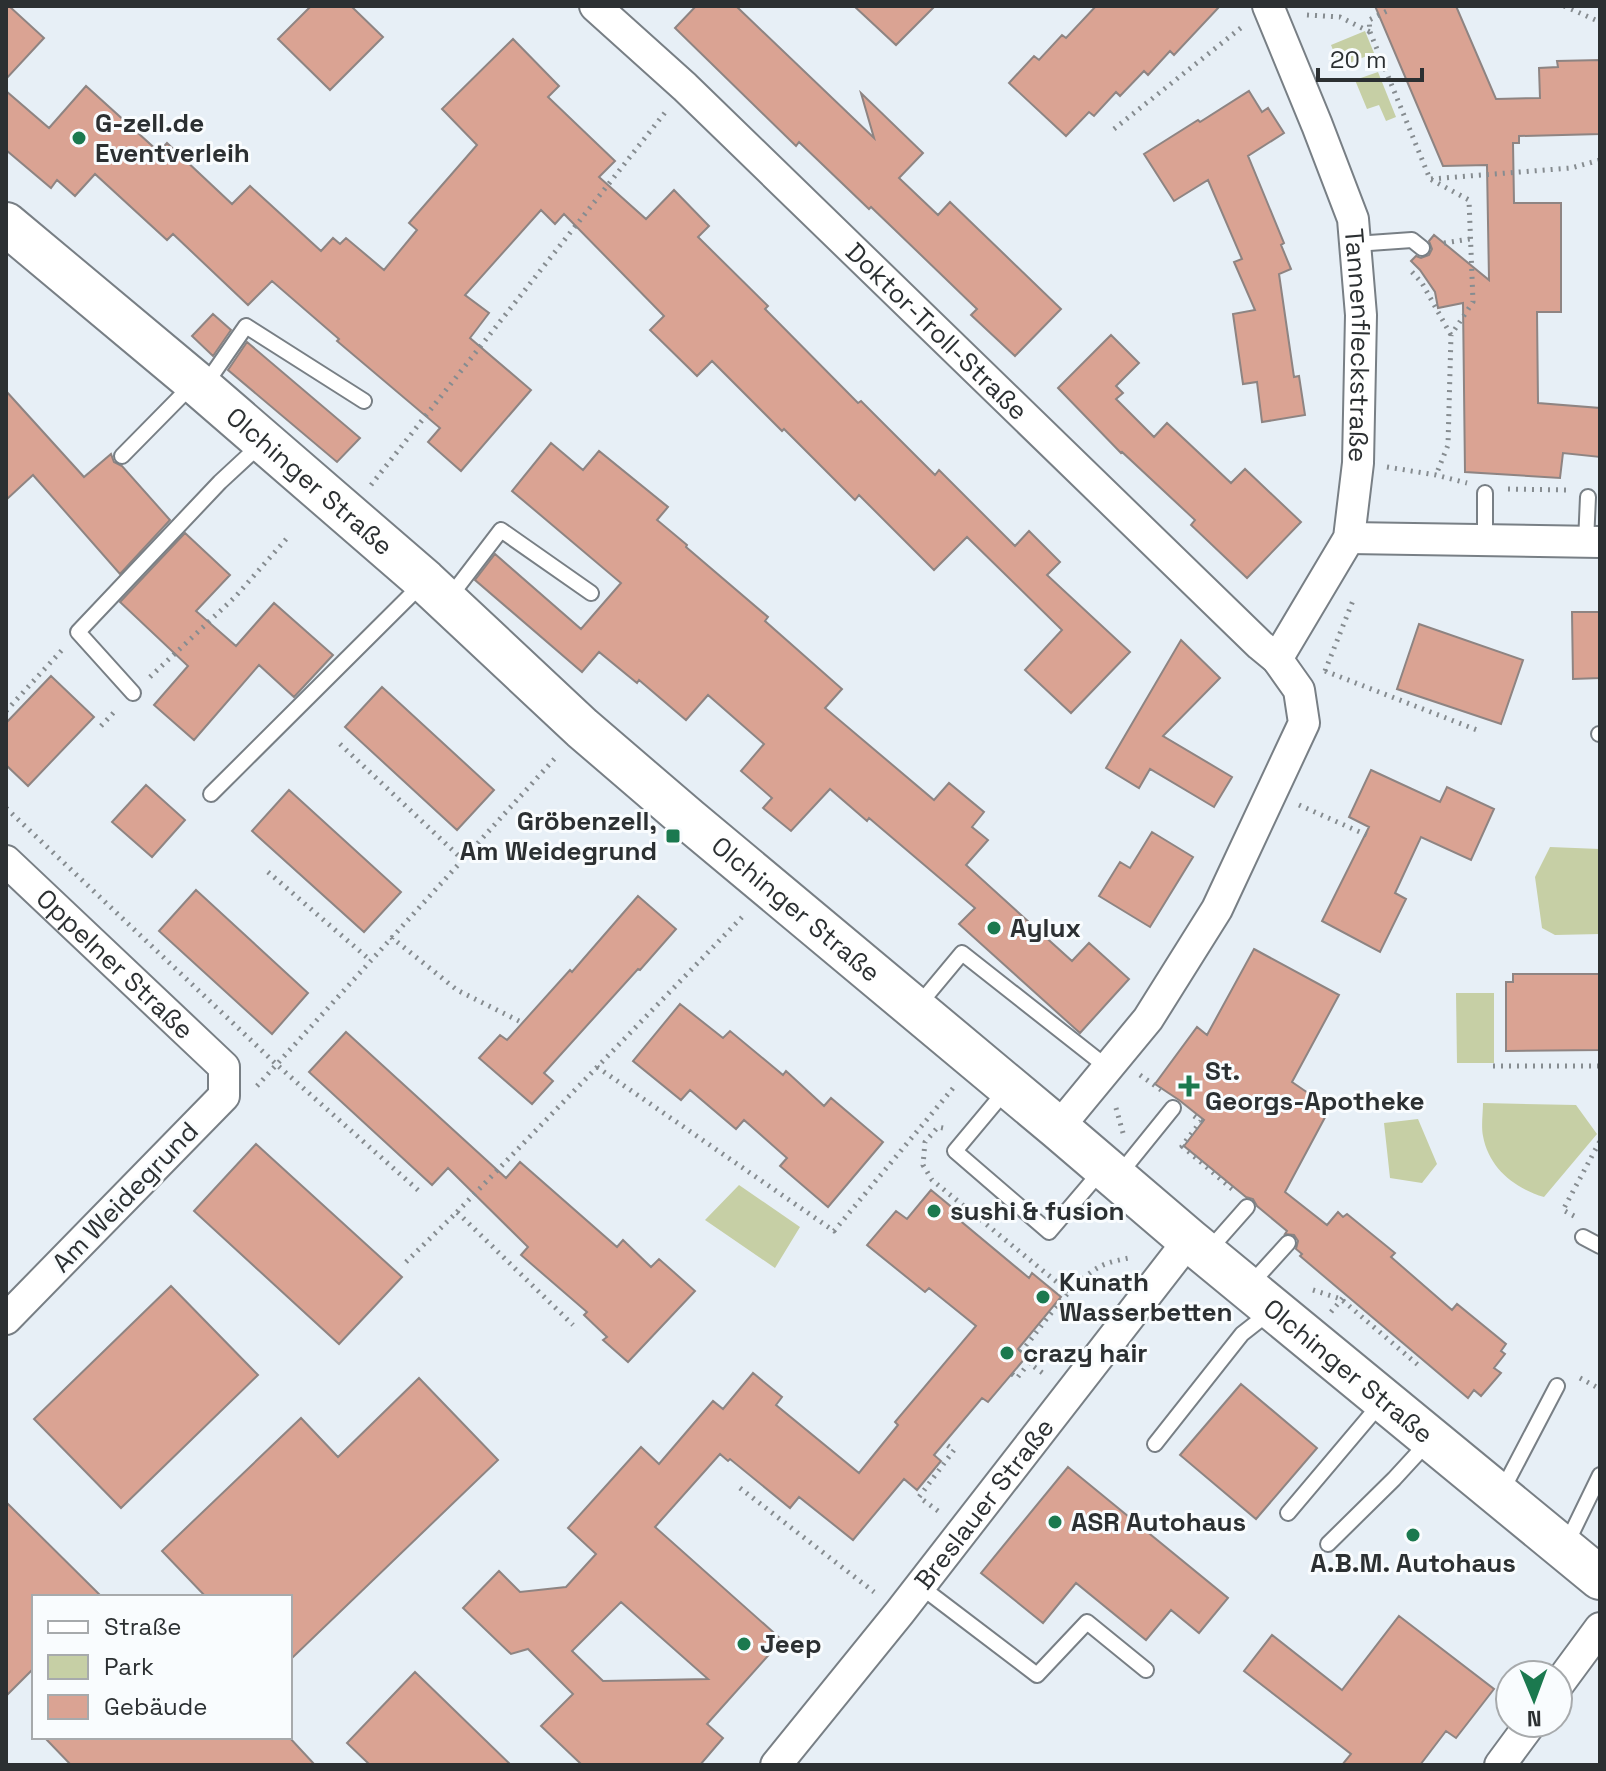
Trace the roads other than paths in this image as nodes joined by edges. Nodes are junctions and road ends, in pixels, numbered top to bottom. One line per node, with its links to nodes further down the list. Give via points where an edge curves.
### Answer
1 (610, 10): 17 (street, Doktor-Troll-Straße)
2 (1271, 12): 5 (street, Tannenfleckstraße, via 1353,219)
3 (6, 224): 6 (main road, Olchinger Straße)
4 (1422, 248): 5 (lane, via 1412,240)
5 (1356, 256): 12 (street, Tannenfleckstraße, via 1361,315 1358,463)
6 (198, 385): 7 (lane, via 246,326); 8 (main road, Olchinger Straße); 9 (lane)
7 (364, 401)
8 (263, 442): 15 (main road, Olchinger Straße); 18 (lane, via 78,632)
9 (122, 456)
10 (1485, 493): 13 (lane)
11 (1588, 497): 14 (lane)
12 (1349, 538): 13 (street); 17 (street, Tannenfleckstraße)
13 (1485, 540): 14 (street)
14 (1593, 542)
15 (436, 591): 16 (lane, via 501,530); 19 (lane); 21 (main road, Olchinger Straße, via 582,728)
16 (591, 593)
17 (1277, 659): 23 (street, via 1299,690 1304,723 1217,909)
18 (133, 693)
19 (211, 794)
20 (10, 873): 22 (street, Oppelner Straße)
21 (915, 1009): 23 (lane, via 962,953); 24 (main road, Olchinger Straße)
22 (224, 1067): 34 (street, Am Weidegrund, via 224,1096)
23 (1119, 1068): 26 (street)
24 (1009, 1087): 26 (main road, Olchinger Straße); 27 (lane, via 955,1151 1049,1232)
25 (1173, 1108): 27 (lane)
26 (1058, 1128): 27 (main road, Olchinger Straße)
27 (1110, 1173): 32 (main road, Olchinger Straße)
28 (1243, 1201): 32 (lane)
29 (1583, 1237): 31 (lane)
30 (1288, 1243): 33 (lane)
31 (1600, 1246)
32 (1197, 1247): 33 (main road, Olchinger Straße); 45 (street, Breslauer Straße)
33 (1260, 1298): 36 (main road, Olchinger Straße); 38 (lane, via 1242,1334)
34 (6, 1319)
35 (1557, 1386): 40 (lane)
36 (1383, 1400): 37 (main road, Olchinger Straße); 41 (lane)
37 (1431, 1439): 40 (main road, Olchinger Straße); 42 (lane)
38 (1155, 1444)
39 (1600, 1475): 43 (lane)
40 (1500, 1495): 43 (main road, Olchinger Straße)
41 (1288, 1513)
42 (1328, 1544)
43 (1564, 1549): 44 (main road, Olchinger Straße)
44 (1600, 1578)
45 (920, 1586): 48 (lane, via 1037,1675 1087,1622); 50 (street, Breslauer Straße)
46 (1600, 1628): 47 (street)
47 (1574, 1663)
48 (1146, 1670)
49 (1519, 1739): 51 (street)
50 (783, 1762)
51 (1500, 1765)

